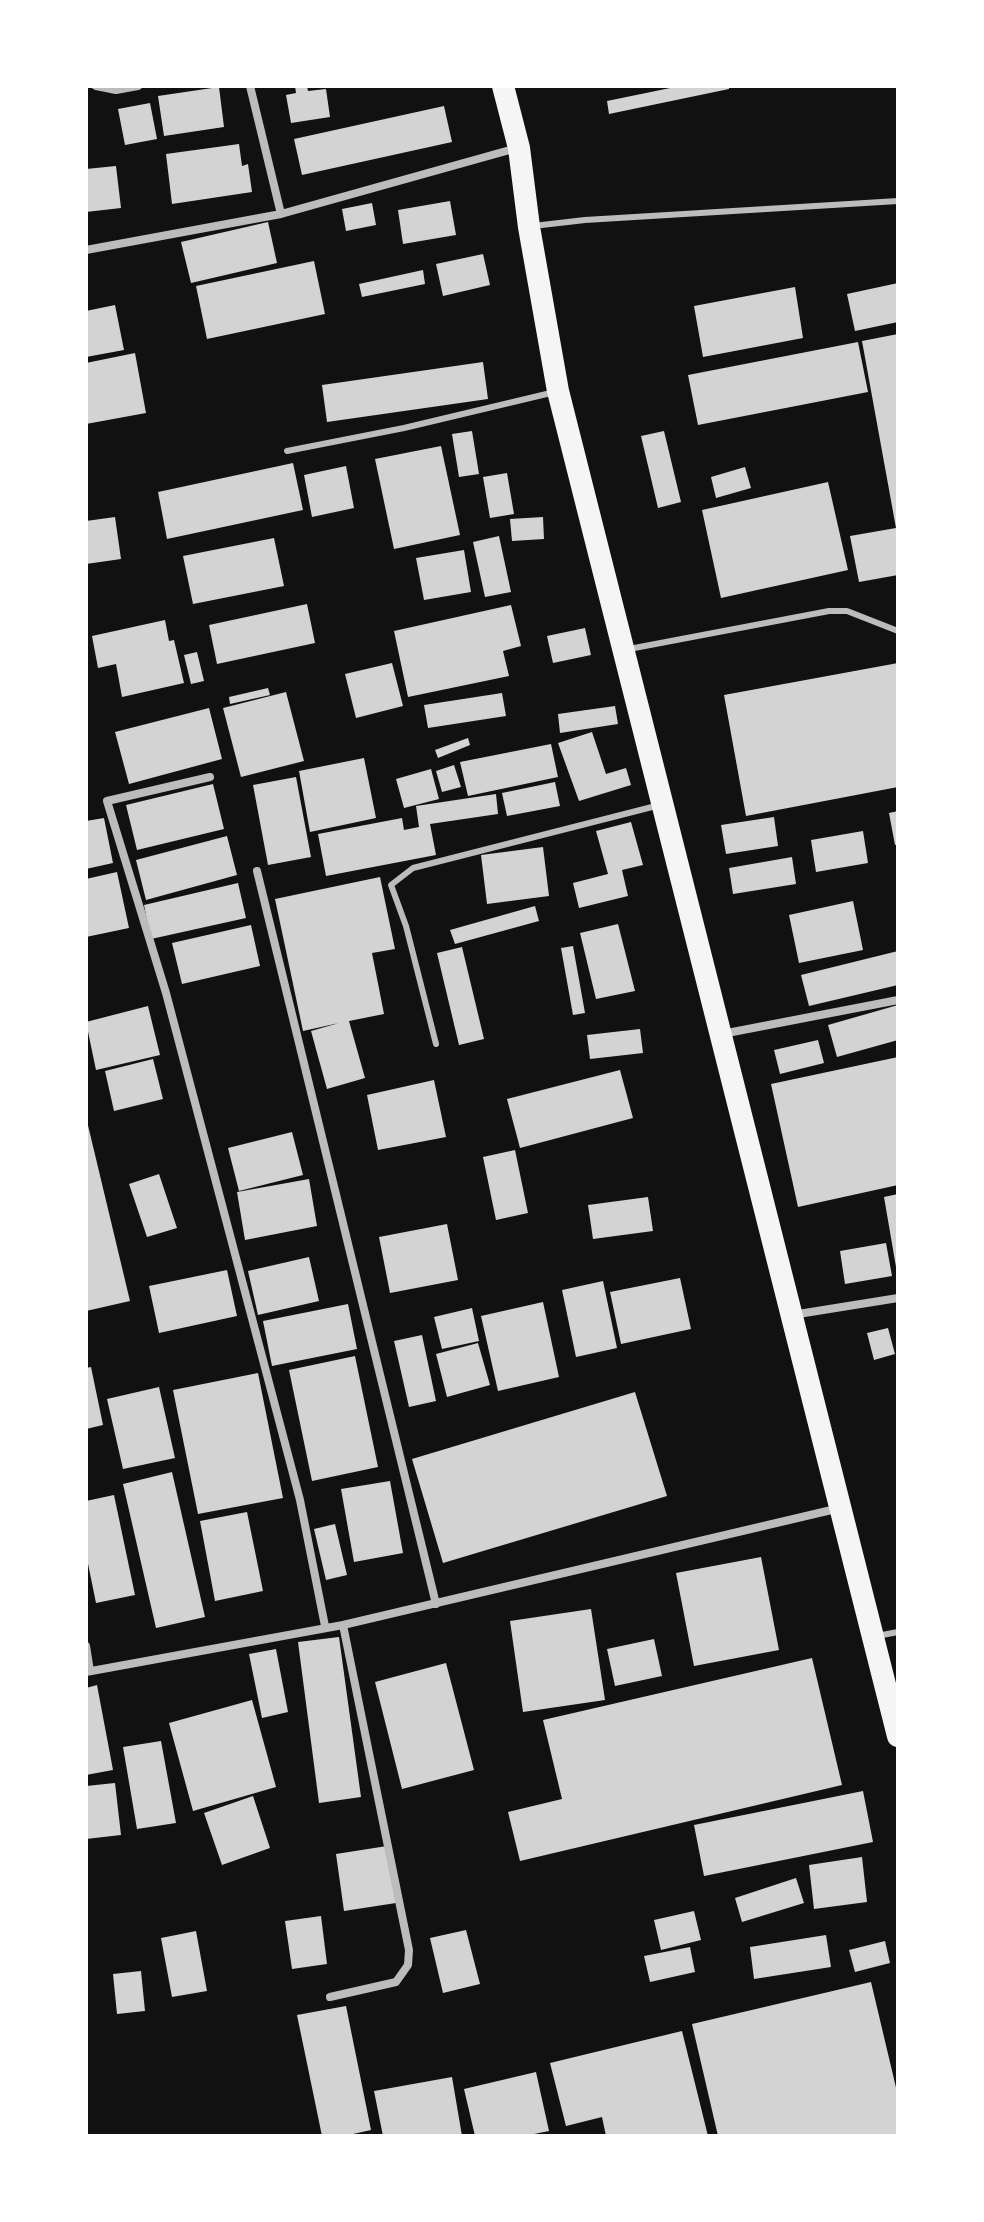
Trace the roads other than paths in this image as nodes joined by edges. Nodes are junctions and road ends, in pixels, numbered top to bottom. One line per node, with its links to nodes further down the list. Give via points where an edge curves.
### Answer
1 (96, 86): 2 (street)
2 (138, 86)
3 (250, 86): 7 (street)
4 (503, 86): 5 (highway)
5 (519, 148): 7 (street); 8 (highway)
6 (898, 201): 8 (lane)
7 (281, 214): 9 (street)
8 (529, 227): 10 (highway)
9 (86, 250)
10 (558, 391): 11 (lane); 13 (highway)
11 (287, 451)
12 (898, 631): 13 (lane, via 847,611 829,611)
13 (624, 650): 15 (highway)
14 (210, 777): 25 (street, via 107,801 166,993 284,1438)
15 (663, 804): 18 (highway); 19 (lane, via 413,868 391,885)
16 (257, 871): 23 (street)
17 (898, 1000): 18 (street)
18 (721, 1035): 21 (highway)
19 (436, 1044)
20 (898, 1298): 21 (street)
21 (792, 1315): 22 (highway)
22 (840, 1508): 23 (street); 27 (highway)
23 (436, 1604): 24 (street)
24 (343, 1625): 25 (street); 31 (street, via 409,1950 408,1965 396,1982)
25 (325, 1626): 29 (street)
26 (898, 1632): 27 (lane)
27 (873, 1637): 30 (highway)
28 (86, 1646): 29 (street)
29 (88, 1672)
30 (898, 1736)
31 (330, 1997)

